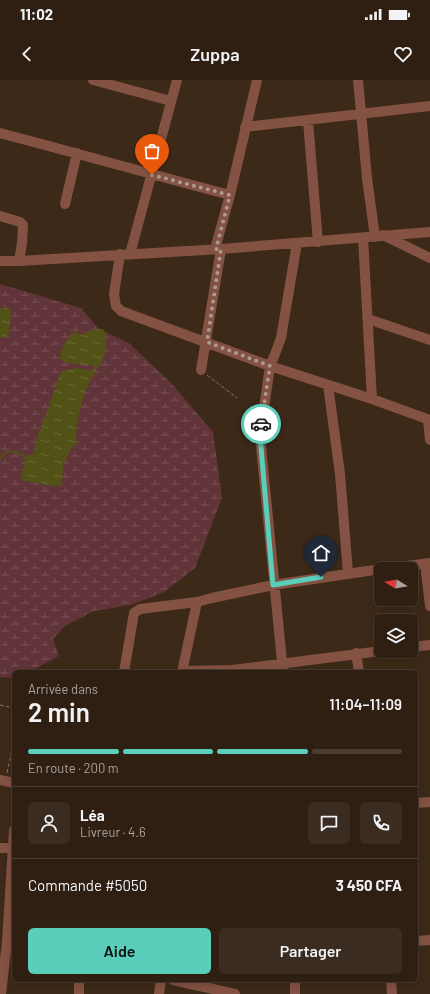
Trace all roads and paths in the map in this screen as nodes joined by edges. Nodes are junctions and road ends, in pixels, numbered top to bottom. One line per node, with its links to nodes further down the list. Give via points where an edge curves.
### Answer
1 (93, 80): 5 (street)
2 (177, 80): 5 (street)
3 (257, 80): 9 (street)
4 (358, 80): 7 (street)
5 (170, 101): 12 (street)
6 (430, 106): 7 (street)
7 (360, 115): 8 (street); 17 (street, via 367,178)
8 (308, 121): 9 (street); 19 (street)
9 (245, 127): 13 (street)
10 (0, 133): 11 (street)
11 (77, 153): 12 (street); 14 (street)
12 (152, 175): 13 (street); 23 (street)
13 (230, 195): 21 (street)
14 (65, 204)
15 (0, 216): 26 (street, via 23,225)
16 (430, 232): 17 (street)
17 (379, 236): 18 (street); 24 (street)
18 (363, 238): 19 (street); 27 (street)
19 (318, 242): 20 (street)
20 (297, 243): 21 (street); 30 (street, via 281,338)
21 (218, 249): 23 (street); 29 (street)
22 (120, 254): 23 (street); 26 (street); 29 (street, via 114,294 116,306 121,311)
23 (130, 254)
24 (430, 258)
25 (0, 261): 26 (street)
26 (19, 261)
27 (368, 319): 28 (street); 34 (street)
28 (430, 340)
29 (207, 342): 30 (street); 31 (street)
30 (270, 366): 32 (street); 40 (street, via 260,436)
31 (201, 370): 33 (path)
32 (328, 385): 34 (street); 39 (street, via 340,474)
33 (237, 398)
34 (372, 399): 35 (street)
35 (429, 420): 36 (street)
36 (430, 440)
37 (427, 564): 42 (street)
38 (374, 570): 39 (street)
39 (348, 573): 40 (street)
40 (273, 585): 41 (street); 47 (street)
41 (197, 602): 48 (street, via 140,609 134,613); 49 (street)
42 (430, 606)
43 (430, 646): 44 (street)
44 (418, 647)
45 (374, 652): 46 (street)
46 (356, 653): 47 (street); 51 (street)
47 (282, 668): 50 (street)
48 (124, 670)
49 (182, 670)
50 (232, 670)
51 (359, 670)
52 (0, 705): 53 (path)
53 (12, 708)
54 (12, 750): 55 (path)
55 (6, 781)
56 (430, 802): 57 (street)
57 (418, 803)
58 (0, 848): 59 (street)
59 (12, 848)
60 (12, 904): 63 (street)
61 (430, 940): 62 (street)
62 (418, 941)
63 (11, 943): 70 (street)
64 (79, 982): 71 (street)
65 (160, 982): 72 (street)
66 (182, 982): 69 (street)
67 (295, 982): 74 (street)
68 (391, 982): 75 (street)
69 (211, 988): 73 (street)
70 (1, 994)
71 (79, 994)
72 (159, 994)
73 (234, 994)
74 (295, 994)
75 (392, 994)

